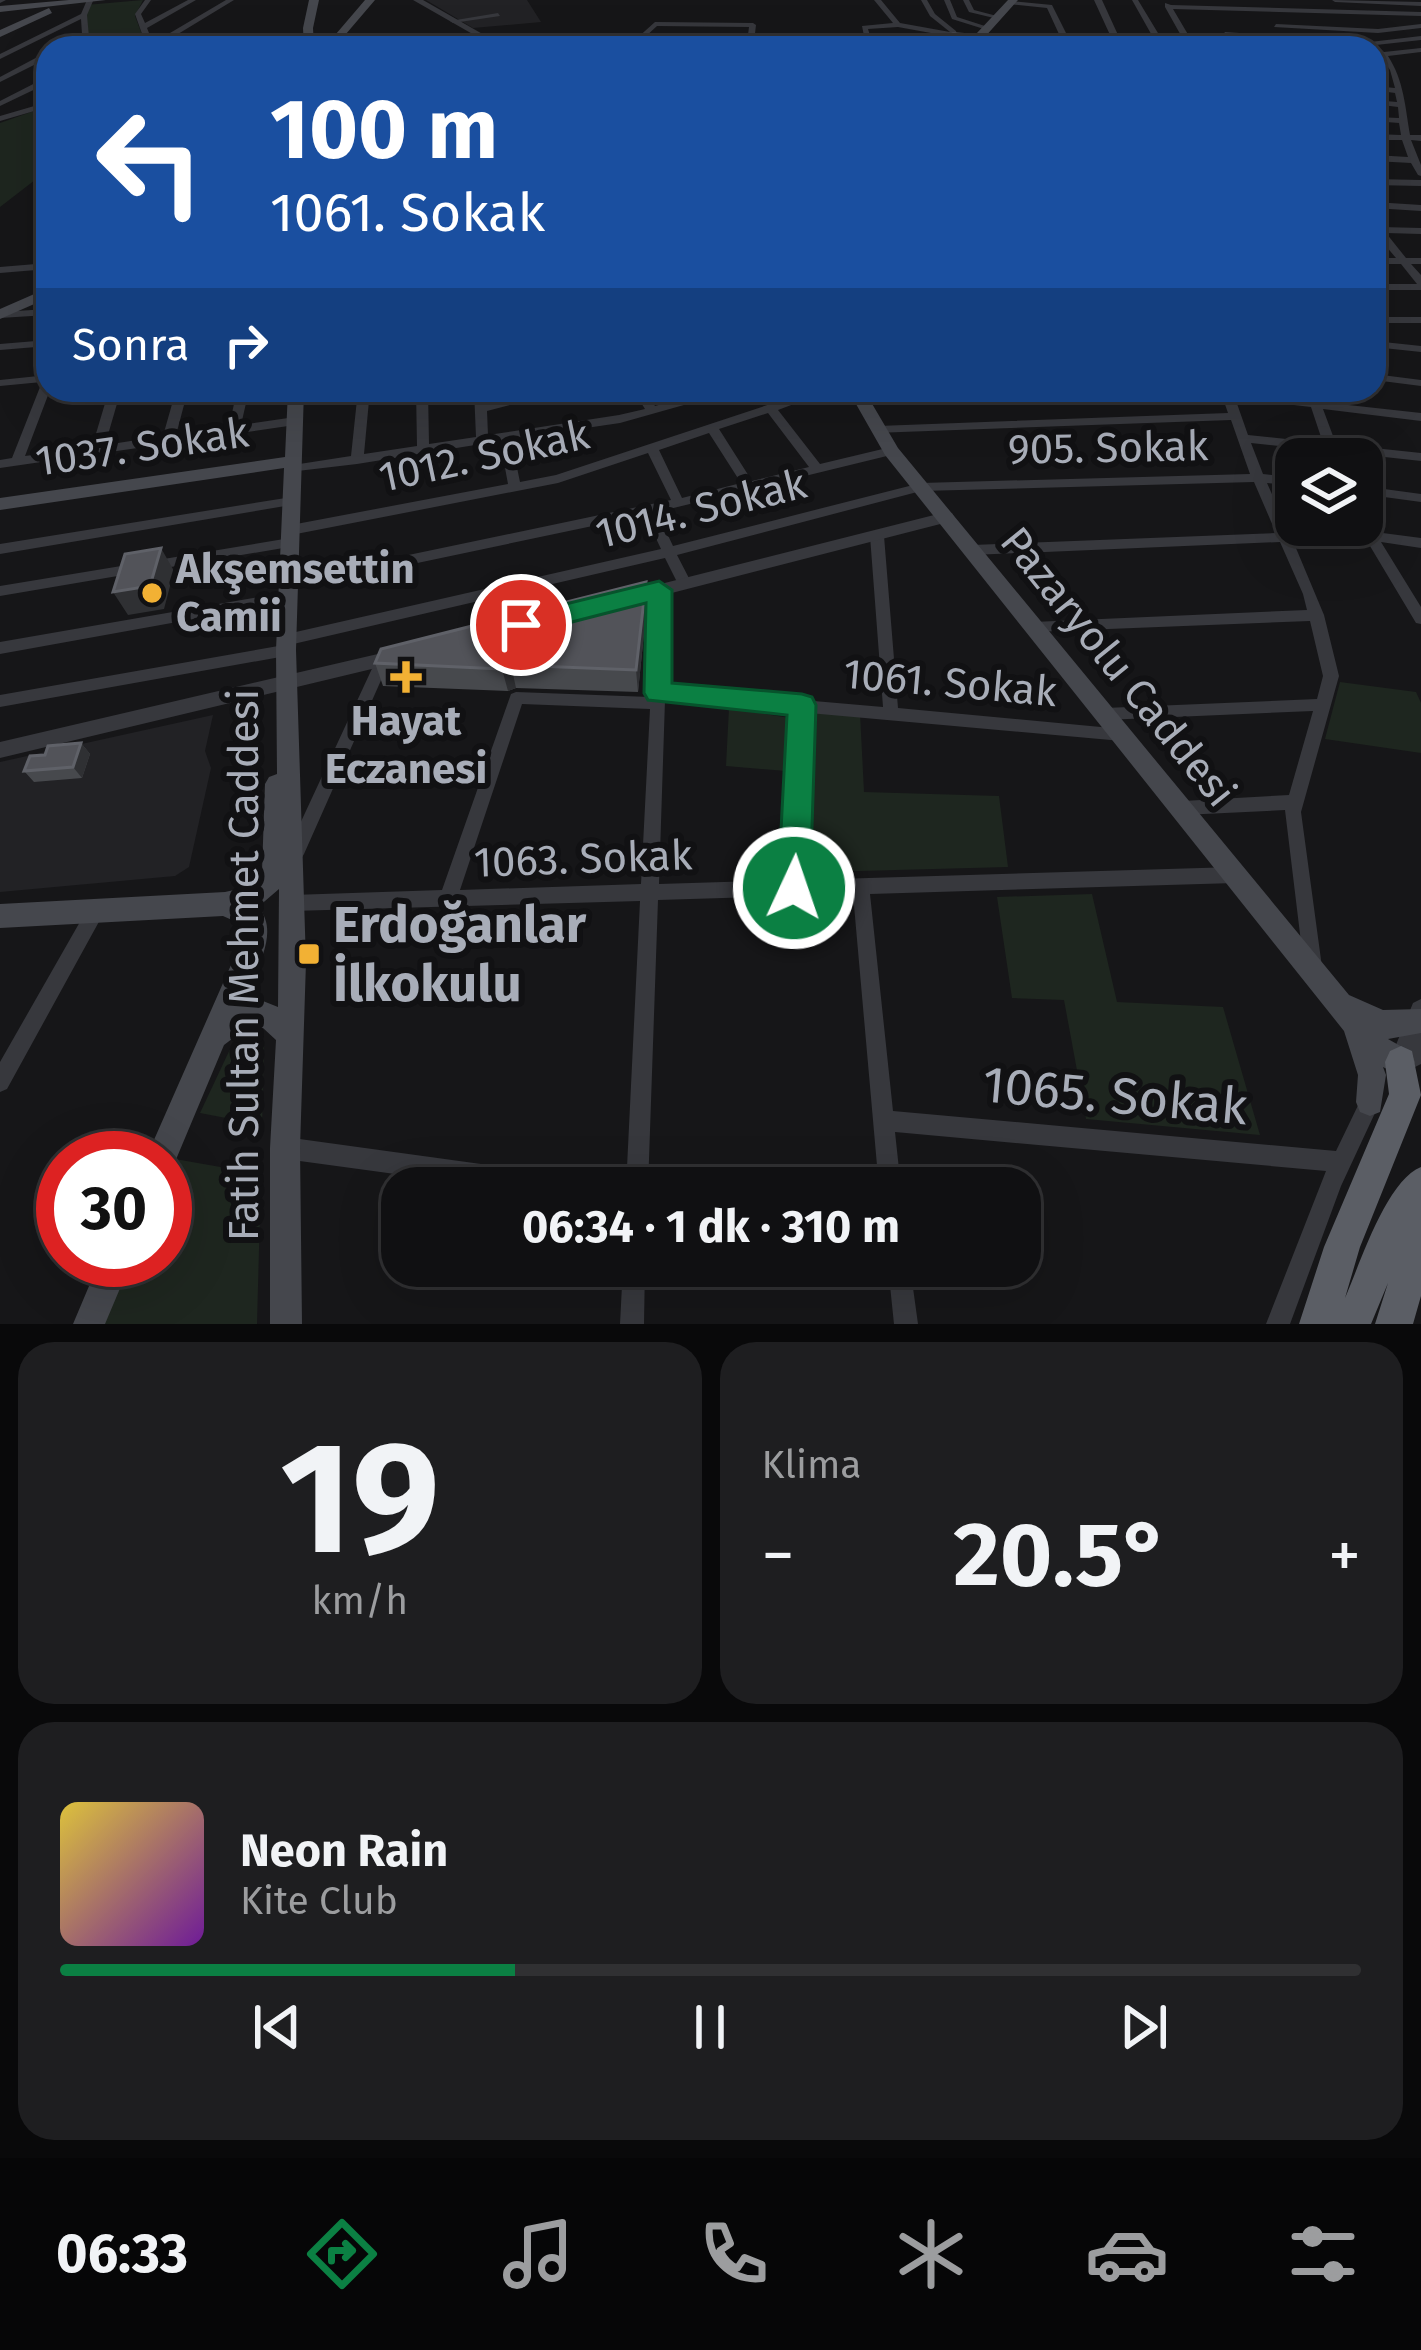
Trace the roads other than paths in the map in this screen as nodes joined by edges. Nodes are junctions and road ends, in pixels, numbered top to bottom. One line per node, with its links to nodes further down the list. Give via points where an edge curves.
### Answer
1 (101, 0): 17 (main road)
2 (148, 0): 34 (street, via 139,14)
3 (193, 0): 34 (street)
4 (231, 0): 47 (street)
5 (314, 0): 25 (main road)
6 (370, 0): 29 (main road)
7 (417, 0): 32 (street)
8 (878, 0): 36 (street)
9 (924, 0): 43 (street)
10 (947, 0): 39 (street, via 954,18)
11 (966, 0): 30 (street, via 971,11)
12 (1098, 0): 59 (street)
13 (1135, 0): 60 (street)
14 (1261, 0): 24 (street)
15 (1337, 0): 22 (street)
16 (65, 1): 17 (main road); 23 (main road); 41 (main road)
17 (90, 1): 27 (street)
18 (1011, 1): 19 (street); 30 (main road)
19 (1050, 4): 58 (street)
20 (1167, 4): 21 (street); 61 (street)
21 (1210, 4): 24 (street); 42 (street)
22 (1421, 4)
23 (2, 6)
24 (1267, 11): 31 (street); 37 (street)
25 (313, 14): 29 (main road, via 328,23); 48 (main road)
26 (1421, 14): 31 (street)
27 (85, 15): 44 (street); 45 (street)
28 (498, 15): 32 (street)
29 (354, 16): 49 (main road)
30 (994, 16): 39 (main road)
31 (1370, 16): 40 (street)
32 (453, 21): 50 (street)
33 (717, 25): 35 (street); 53 (street); 54 (street, via 753,25)
34 (145, 26): 46 (street)
35 (652, 26): 51 (street); 52 (street, via 676,30)
36 (904, 26): 43 (street); 55 (street, via 864,27); 56 (street)
37 (1276, 26): 40 (street); 63 (street)
38 (1421, 26): 40 (street)
39 (985, 27): 57 (main road)
40 (1379, 29): 64 (street)
41 (0, 34)
42 (1226, 34): 62 (street)
43 (956, 35)
44 (41, 36)
45 (84, 36)
46 (148, 36)
47 (170, 36)
48 (309, 36)
49 (338, 36)
50 (481, 36)
51 (642, 36)
52 (674, 36)
53 (713, 36)
54 (751, 36)
55 (866, 36)
56 (906, 36)
57 (978, 36)
58 (1060, 36)
59 (1114, 36)
60 (1155, 36)
61 (1185, 36)
62 (1254, 36)
63 (1282, 36)
64 (1384, 36)
65 (36, 38): 70 (street)
66 (1421, 38): 67 (street)
67 (1387, 41)
68 (1421, 50): 71 (street)
69 (36, 53): 70 (street)
70 (3, 54)
71 (1387, 58): 74 (street)
72 (36, 60): 75 (street)
73 (1386, 75): 74 (street)
74 (1398, 76): 78 (street)
75 (0, 80)
76 (36, 86): 79 (street)
77 (1386, 89): 78 (street)
78 (1400, 91): 81 (street)
79 (0, 104)
80 (1386, 104): 81 (street)
81 (1400, 105): 85 (street)
82 (36, 108): 83 (street)
83 (0, 119)
84 (1386, 120): 85 (street)
85 (1402, 121): 87 (street)
86 (1386, 137): 87 (street)
87 (1402, 138): 88 (street); 90 (street)
88 (1421, 138)
89 (1386, 159): 90 (street)
90 (1411, 160): 91 (street)
91 (1421, 173)
92 (1386, 182): 93 (street)
93 (1421, 183)
94 (1386, 206): 95 (street)
95 (1421, 208)
96 (1386, 229): 97 (street)
97 (1421, 231)
98 (1386, 240): 99 (street)
99 (1404, 260): 100 (street); 101 (street); 104 (street)
100 (1386, 261)
101 (1421, 261)
102 (36, 267): 103 (street)
103 (0, 270)
104 (1421, 285): 106 (street)
105 (1386, 286): 106 (street)
106 (1390, 286): 111 (street)
107 (36, 298): 109 (main road)
108 (36, 313): 109 (street)
109 (0, 315)
110 (1386, 320): 111 (street)
111 (1417, 320)
112 (36, 344): 114 (street)
113 (1386, 345): 115 (street)
114 (0, 347)
115 (1421, 349)
116 (1386, 379): 119 (street)
117 (36, 380): 118 (street)
118 (0, 382)
119 (1421, 383)
120 (40, 402): 158 (street)
121 (112, 402): 152 (street)
122 (179, 402): 148 (street)
123 (240, 402): 143 (street)
124 (296, 402): 141 (main road, Fatih Sultan Mehmet Caddesi)
125 (363, 402): 157 (street)
126 (422, 402): 153 (street)
127 (481, 402): 137 (street)
128 (509, 402): 137 (street)
129 (646, 402): 138 (street)
130 (684, 402): 138 (street)
131 (788, 402): 136 (street, 1012. Sokak)
132 (863, 402): 144 (main road, Pazaryolu Caddesi)
133 (1231, 402): 139 (street)
134 (1316, 402): 147 (street)
135 (1341, 402): 140 (street)
136 (770, 408): 142 (street, 1012. Sokak); 161 (street)
137 (481, 409): 149 (street)
138 (652, 411): 145 (street)
139 (1236, 416): 144 (street); 146 (street)
140 (1421, 417)
141 (295, 421): 143 (street); 160 (main road, Fatih Sultan Mehmet Caddesi)
142 (713, 429): 151 (street, 1012. Sokak); 164 (street)
143 (233, 430): 148 (street)
144 (878, 430): 154 (main road, Pazaryolu Caddesi)
145 (505, 438): 149 (street); 166 (street)
146 (1244, 438): 150 (street); 162 (street)
147 (1328, 438)
148 (168, 440): 152 (street)
149 (482, 441): 153 (street)
150 (1275, 443)
151 (652, 449): 166 (street, 1012. Sokak); 170 (street)
152 (98, 450): 158 (street)
153 (423, 450): 157 (street)
154 (891, 452): 161 (street); 165 (main road, Pazaryolu Caddesi)
155 (1383, 455): 156 (street)
156 (1421, 457)
157 (357, 460): 160 (street)
158 (17, 461): 159 (street)
159 (0, 464)
160 (294, 465): 169 (main road, Fatih Sultan Mehmet Caddesi); 171 (main road, 1037. Sokak)
161 (817, 470): 164 (street)
162 (1258, 478): 163 (street, 905. Sokak); 165 (street, 905. Sokak); 174 (street)
163 (1275, 480)
164 (748, 485): 170 (street)
165 (921, 487): 173 (main road, Pazaryolu Caddesi); 184 (street, 1014. Sokak)
166 (514, 488): 176 (street, 1012. Sokak)
167 (1383, 492): 168 (street)
168 (1421, 497)
169 (292, 501): 176 (main road, Fatih Sultan Mehmet Caddesi); 182 (street)
170 (678, 502): 172 (street)
171 (0, 504)
172 (649, 509): 184 (street); 189 (street)
173 (946, 517): 177 (street); 183 (main road, Pazaryolu Caddesi)
174 (1275, 518)
175 (1383, 533): 179 (street)
176 (291, 536): 188 (street, 1012. Sokak); 189 (main road, Fatih Sultan Mehmet Caddesi)
177 (878, 536): 185 (street); 204 (street)
178 (1275, 537): 183 (street)
179 (1421, 543)
180 (1287, 546): 192 (street)
181 (1376, 546): 186 (street)
182 (0, 549)
183 (972, 550): 194 (main road, Pazaryolu Caddesi)
184 (669, 552): 185 (street); 195 (street, 1014. Sokak)
185 (685, 584): 187 (street)
186 (1400, 588): 190 (street); 193 (street)
187 (659, 590): 191 (street); 200 (street)
188 (0, 591)
189 (288, 591): 195 (main road, Fatih Sultan Mehmet Caddesi); 196 (street)
190 (1421, 591)
191 (613, 602)
192 (1317, 615): 194 (street); 203 (street, via 1331,676)
193 (1421, 619)
194 (1033, 627): 205 (main road, Pazaryolu Caddesi)
195 (286, 645): 199 (main road, Fatih Sultan Mehmet Caddesi); 201 (street, 1014. Sokak)
196 (0, 648)
197 (406, 654): 198 (street)
198 (383, 660): 199 (street); 211 (street)
199 (287, 686): 207 (main road, Fatih Sultan Mehmet Caddesi); 208 (street)
200 (658, 698): 202 (street, 1061. Sokak); 215 (street); 216 (street, 1061. Sokak, via 516,698)
201 (0, 701)
202 (802, 705): 204 (street, 1061. Sokak); 213 (street)
203 (1320, 705): 205 (street); 209 (street)
204 (890, 713): 206 (street, 1061. Sokak)
205 (1105, 714): 206 (main road, Pazaryolu Caddesi)
206 (1122, 735): 210 (main road, Pazaryolu Caddesi)
207 (287, 736): 211 (main road, Fatih Sultan Mehmet Caddesi); 218 (main road, via 275,871 263,893)
208 (0, 750)
209 (1296, 802): 210 (street); 221 (street)
210 (1183, 808): 212 (main road, Pazaryolu Caddesi)
211 (292, 860): 217 (main road, Fatih Sultan Mehmet Caddesi)
212 (1235, 875): 214 (street, 1063. Sokak); 221 (main road, Pazaryolu Caddesi)
213 (794, 888): 214 (street, 1063. Sokak); 215 (street, 1063. Sokak)
214 (862, 889): 228 (street)
215 (649, 892): 216 (street, 1063. Sokak); 233 (street)
216 (448, 900): 217 (street, 1063. Sokak)
217 (292, 903): 223 (main road, Fatih Sultan Mehmet Caddesi)
218 (225, 904): 219 (main road); 224 (main road, via 253,916 256,932)
219 (95, 912): 220 (main road); 226 (street)
220 (0, 916)
221 (1320, 978): 222 (main road, via 1382,1025 1399,1028); 225 (main road, via 1364,1033); 227 (main road, via 1365,1049)
222 (1419, 1016): 225 (street)
223 (289, 1035): 224 (main road, via 276,1019 252,1012); 230 (main road, Fatih Sultan Mehmet Caddesi)
224 (213, 1037): 229 (main road)
225 (1411, 1056): 227 (street); 245 (highway, via 1405,1094)
226 (0, 1082)
227 (1370, 1102): 231 (street)
228 (882, 1120): 231 (street, 1065. Sokak); 234 (street)
229 (173, 1131)
230 (285, 1148): 232 (street); 241 (main road, Fatih Sultan Mehmet Caddesi)
231 (1340, 1162): 244 (street)
232 (423, 1167)
233 (638, 1167)
234 (888, 1167)
235 (1421, 1184): 246 (highway)
236 (1421, 1235): 247 (highway)
237 (105, 1287): 240 (main road)
238 (633, 1287): 242 (street)
239 (901, 1287): 243 (street)
240 (89, 1324)
241 (286, 1324)
242 (632, 1324)
243 (905, 1324)
244 (1277, 1324)
245 (1318, 1324)
246 (1352, 1324)
247 (1394, 1324)

